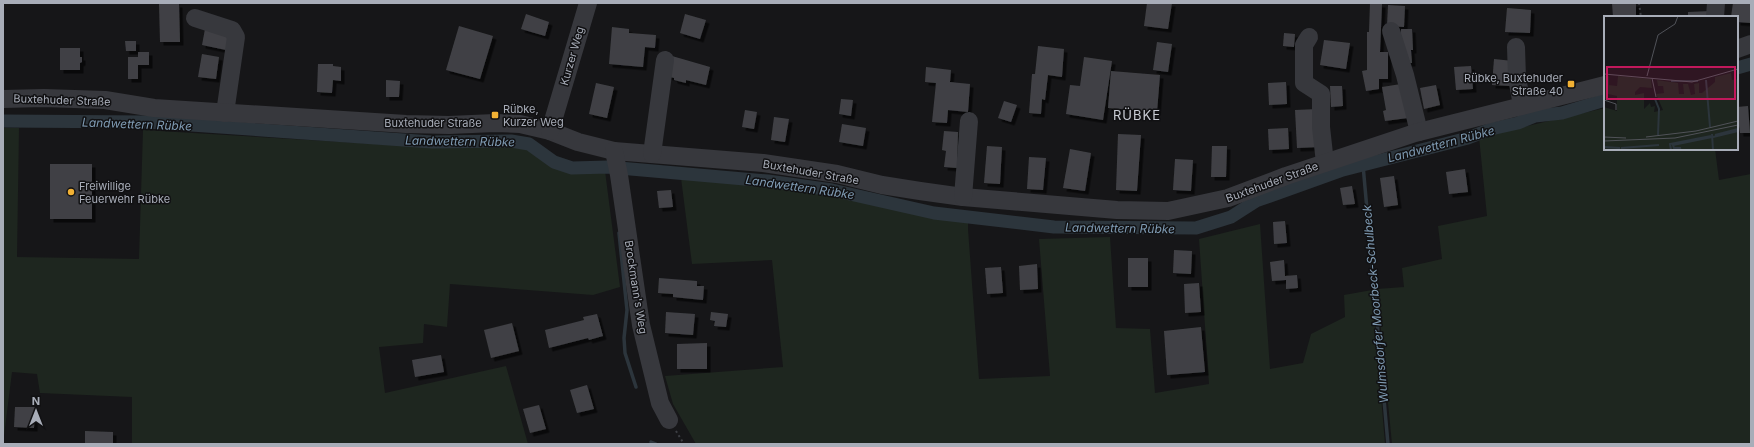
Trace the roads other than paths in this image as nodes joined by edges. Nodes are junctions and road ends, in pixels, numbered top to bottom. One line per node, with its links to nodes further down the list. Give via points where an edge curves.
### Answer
1 (588, 3): 16 (street, Kurzer Weg)
2 (1716, 3): 3 (street)
3 (1716, 16)
4 (195, 18): 14 (street, via 232,30 236,37)
5 (1391, 32): 17 (street)
6 (1309, 37): 20 (street, via 1304,45 1304,83 1321,94)
7 (1751, 44): 9 (street)
8 (1516, 47): 13 (street, via 1517,78)
9 (1738, 49)
10 (665, 60): 18 (street)
11 (1604, 85): 13 (street, Buxtehuder Straße)
12 (3, 98): 14 (street, Buxtehuder Straße, via 105,100 154,108)
13 (1522, 106): 17 (street, Buxtehuder Straße)
14 (225, 113): 16 (street, Buxtehuder Straße, via 406,124 520,124)
15 (969, 121): 21 (street)
16 (550, 131): 19 (street, Buxtehuder Straße)
17 (1419, 132): 20 (street, Buxtehuder Straße)
18 (652, 154): 19 (street, Buxtehuder Straße); 21 (street, Buxtehuder Straße, via 778,165 837,174 905,189)
19 (616, 162): 22 (street, Brockmann's Weg, via 641,325 660,403)
20 (1325, 163): 21 (street, Buxtehuder Straße, via 1228,198 1168,210 1117,210)
21 (963, 197)
22 (669, 420)

